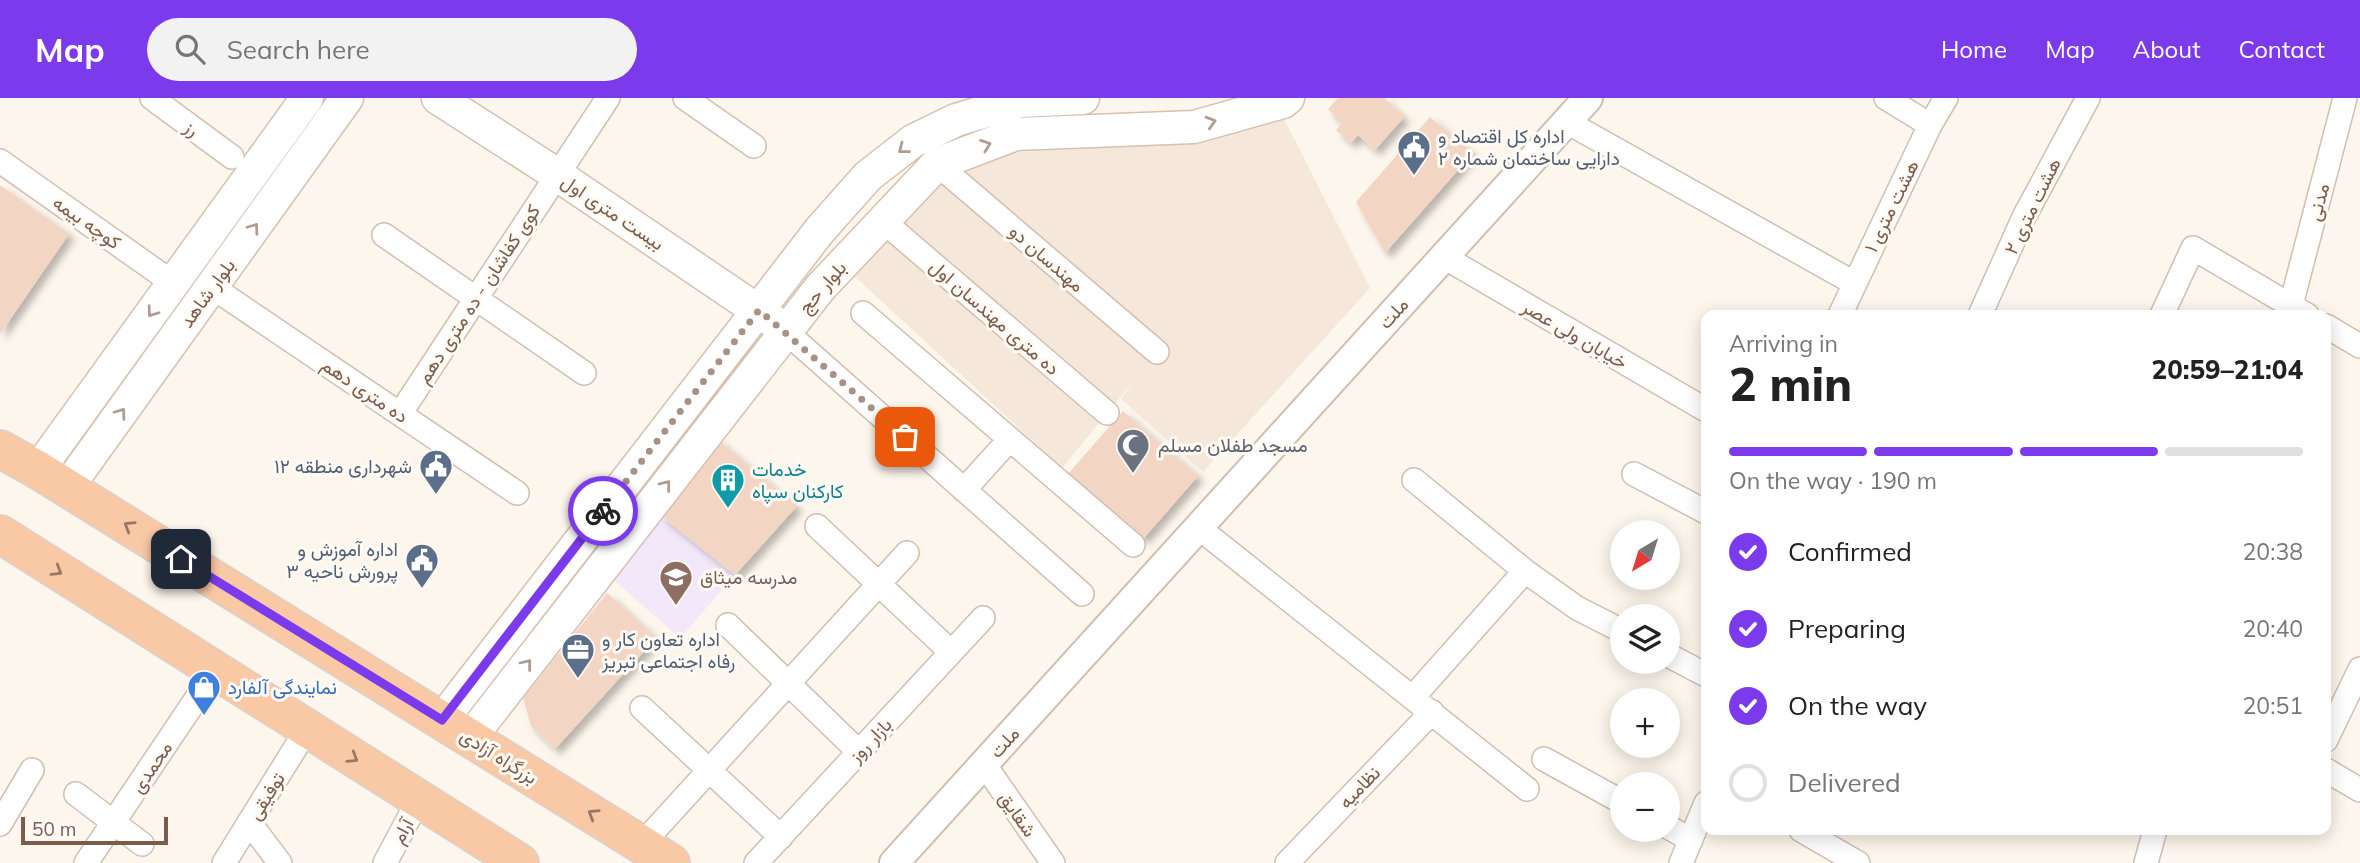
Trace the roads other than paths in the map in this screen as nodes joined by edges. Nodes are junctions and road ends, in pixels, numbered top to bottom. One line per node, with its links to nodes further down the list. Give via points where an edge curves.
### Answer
1 (152, 98): 17 (street, رز)
2 (307, 98): 24 (main road, بلوار شاهد)
3 (347, 98): 26 (main road, بلوار شاهد, one-way to 3)
4 (438, 98): 20 (main road, بیست متری اول)
5 (608, 98): 20 (street, کوی کفاشان - ده متری دهم)
6 (685, 98): 16 (street)
7 (1083, 98): 28 (main road, بلوار حج, one-way to 28, via 1020,101 956,120 913,141 868,176)
8 (1288, 98): 19 (main road, بلوار حج, one-way to 8, via 1016,134 1194,127)
9 (1588, 98): 14 (street, ملت)
10 (1886, 98): 15 (street)
11 (1946, 98): 15 (street, هشت متری ۱)
12 (2088, 98): 30 (street, هشت متری ۲, via 2024,218)
13 (2345, 98): 32 (street, مدنی)
14 (1567, 121): 23 (street, ملت); 25 (street)
15 (1930, 125): 25 (street, هشت متری ۱)
16 (754, 146)
17 (232, 157)
18 (0, 161): 24 (street, کوچه بیمه)
19 (937, 163): 21 (main road, بلوار حج); 37 (street, مهندسان دو)
20 (556, 173): 27 (street, کوی کفاشان - ده متری دهم); 28 (main road, بیست متری اول)
21 (883, 221): 35 (main road, بلوار حج); 40 (street, ده متری مهندسان اول)
22 (384, 235): 27 (street)
23 (1444, 257): 39 (street, خیابان ولی عصر); 53 (street, ملت)
24 (173, 283): 42 (main road, بلوار شاهد, one-way to 42)
25 (1854, 283): 29 (street, هشت متری ۱)
26 (212, 286): 41 (street, ده متری دهم); 44 (main road, بلوار شاهد, one-way to 26)
27 (475, 299): 38 (street); 41 (street, کوی کفاشان - ده متری دهم)
28 (759, 310): 35 (main road, بیست متری اول); 68 (main road, بلوار حج)
29 (1842, 310)
30 (1982, 310)
31 (2164, 310): 32 (street, via 2193,248)
32 (2299, 310)
33 (863, 313): 43 (street)
34 (2331, 329): 36 (street)
35 (785, 331): 49 (street); 71 (main road, بلوار حج, one-way to 35)
36 (2360, 346)
37 (1157, 352)
38 (584, 373)
39 (1701, 407)
40 (1107, 413)
41 (400, 414): 50 (street, ده متری دهم)
42 (73, 422): 44 (main road); 47 (main road, بلوار شاهد)
43 (1010, 439): 49 (street); 55 (street)
44 (102, 440): 47 (main road, بلوار شاهد)
45 (2, 449): 47 (highway, بزرگراه آزادی)
46 (1634, 474): 51 (street)
47 (52, 479): 75 (highway, بزرگراه آزادی, one-way to 47)
48 (1414, 480): 57 (street)
49 (964, 489): 59 (street)
50 (517, 493)
51 (1701, 509)
52 (817, 526): 58 (street)
53 (1199, 528): 70 (street); 79 (street, ملت)
54 (6, 540): 66 (highway, one-way to 66)
55 (1133, 545)
56 (907, 553): 58 (street)
57 (1525, 571): 62 (street); 70 (street)
58 (878, 584): 63 (street); 69 (street)
59 (1082, 594)
60 (983, 618): 63 (street, بازار روز)
61 (728, 625): 69 (street)
62 (1610, 625)
63 (951, 652): 77 (street, بازار روز)
64 (1680, 661): 67 (street)
65 (2360, 669): 76 (street)
66 (215, 671): 74 (highway); 90 (street, محمدی)
67 (1701, 672)
68 (471, 683): 71 (main road); 75 (main road, بلوار حج)
69 (788, 684): 77 (street); 81 (street)
70 (1413, 696): 73 (street)
71 (499, 700): 75 (main road, بلوار حج)
72 (642, 708): 81 (street)
73 (1432, 712): 83 (street); 107 (street, نظامیه)
74 (307, 729): 87 (highway, one-way to 87); 89 (street, توفیقی)
75 (456, 729): 98 (highway, بزرگراه آزادی, one-way to 75)
76 (2331, 730)
77 (859, 752): 95 (street, بازار روز)
78 (1544, 759): 86 (street)
79 (984, 764): 105 (street, ملت); 106 (street, شقایق)
80 (32, 770): 91 (street)
81 (709, 770): 95 (street); 98 (street)
82 (2331, 773): 84 (street)
83 (1527, 789)
84 (2360, 790)
85 (76, 794): 90 (street)
86 (1610, 795)
87 (419, 799): 102 (street, آرام); 103 (highway)
88 (1701, 815): 96 (street)
89 (249, 822): 100 (street, توفیقی); 101 (street)
90 (114, 823): 97 (street); 99 (street, محمدی)
91 (0, 824)
92 (1680, 834): 96 (street)
93 (1810, 835): 109 (street)
94 (2154, 835): 110 (street)
95 (781, 837): 104 (street, بازار روز)
96 (1691, 840): 108 (street)
97 (142, 844)
98 (657, 854)
99 (86, 863)
100 (224, 863)
101 (280, 863)
102 (385, 863)
103 (520, 863)
104 (756, 863)
105 (894, 863)
106 (1053, 863)
107 (1287, 863)
108 (1681, 863)
109 (1858, 863)
110 (2146, 863)

